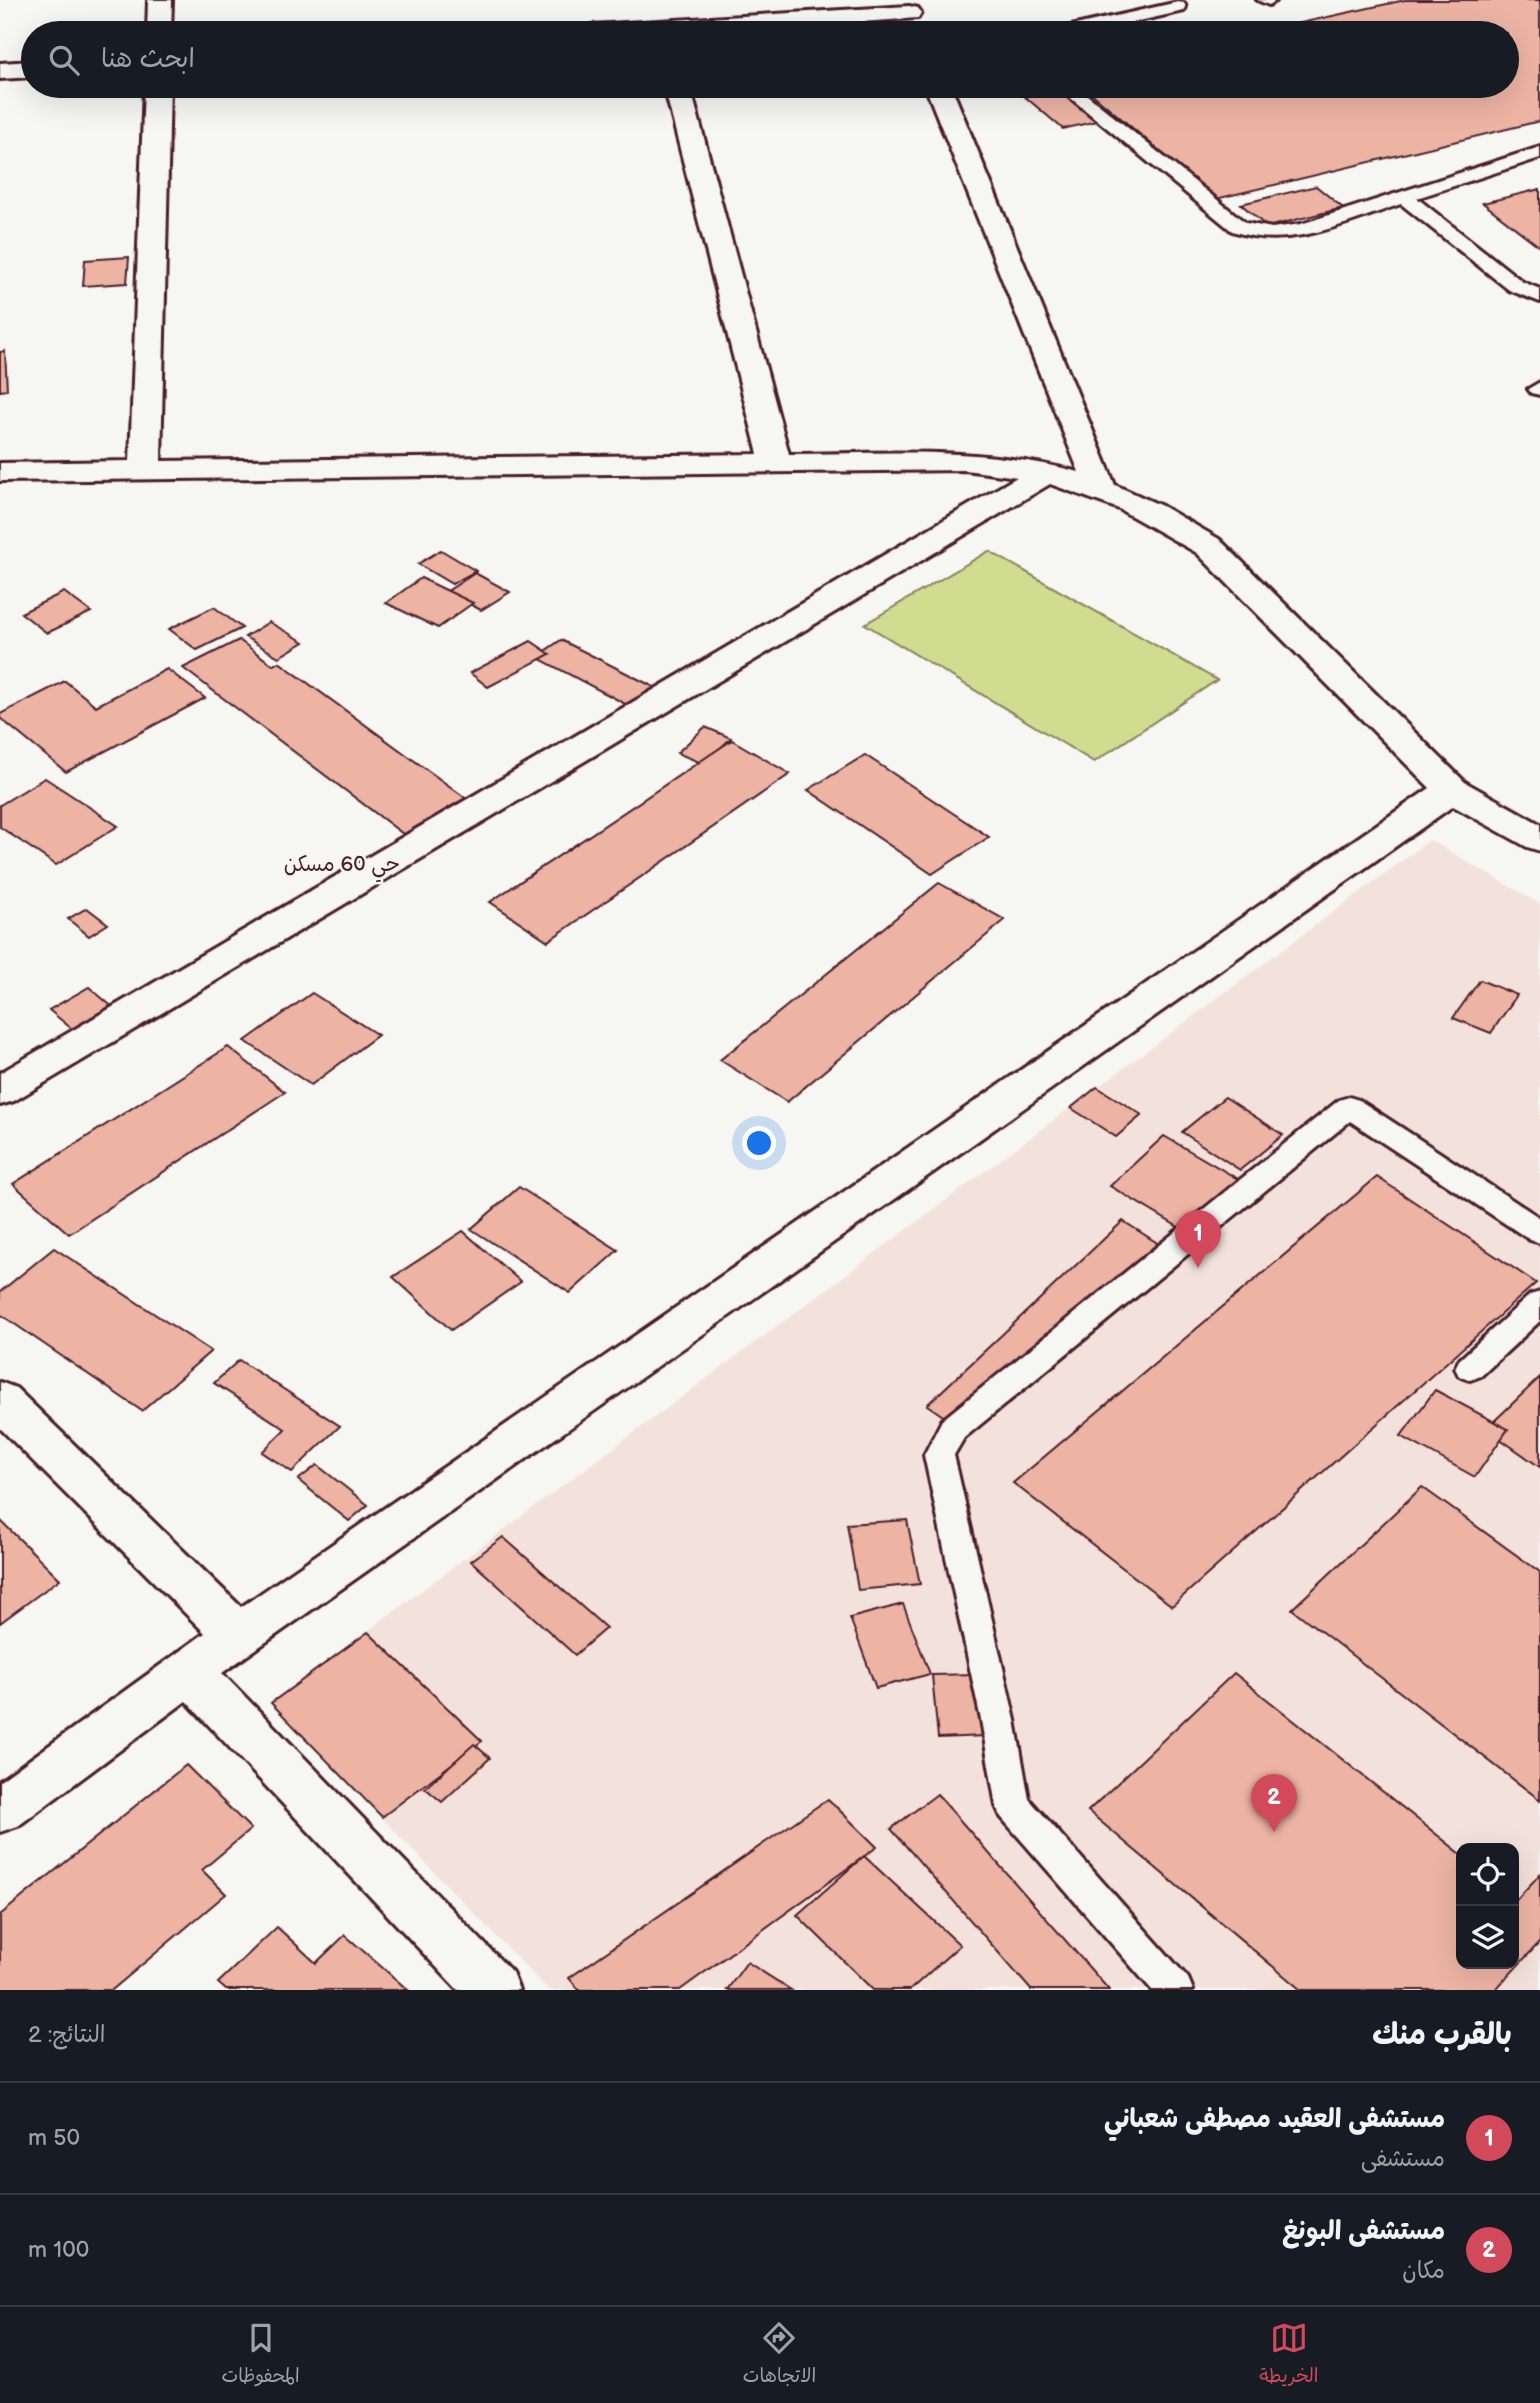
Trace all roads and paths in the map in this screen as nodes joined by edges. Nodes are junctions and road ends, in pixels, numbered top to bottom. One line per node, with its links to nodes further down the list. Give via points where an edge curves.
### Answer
1 (160, 0): 6 (street)
2 (1113, 0): 5 (lane)
3 (1178, 7): 5 (lane)
4 (907, 15): 7 (street)
5 (1130, 18): 8 (lane)
6 (159, 21)
7 (816, 21)
8 (1117, 21)
9 (21, 70): 10 (street)
10 (0, 71)
11 (157, 98): 19 (street)
12 (680, 98): 18 (street)
13 (943, 98): 22 (street)
14 (1080, 98): 16 (lane, via 1239,227 1253,233 1305,229)
15 (1540, 152): 16 (lane)
16 (1403, 196): 17 (lane, via 1516,286)
17 (1540, 296)
18 (776, 463): 19 (street); 21 (street, via 965,461)
19 (145, 471): 20 (street)
20 (0, 472)
21 (1046, 473): 22 (street); 25 (street)
22 (1101, 489): 23 (street, via 1160,515 1208,546)
23 (1452, 790): 24 (street); 30 (street)
24 (1540, 839)
25 (0, 1091)
26 (1540, 1232): 34 (lane, via 1349,1107 953,1429 939,1455 1013,1806)
27 (1540, 1303): 28 (lane)
28 (1470, 1368)
29 (0, 1400): 30 (street)
30 (238, 1635): 31 (street)
31 (189, 1671): 32 (street); 33 (street)
32 (0, 1810)
33 (493, 1990)
34 (1175, 1990)

